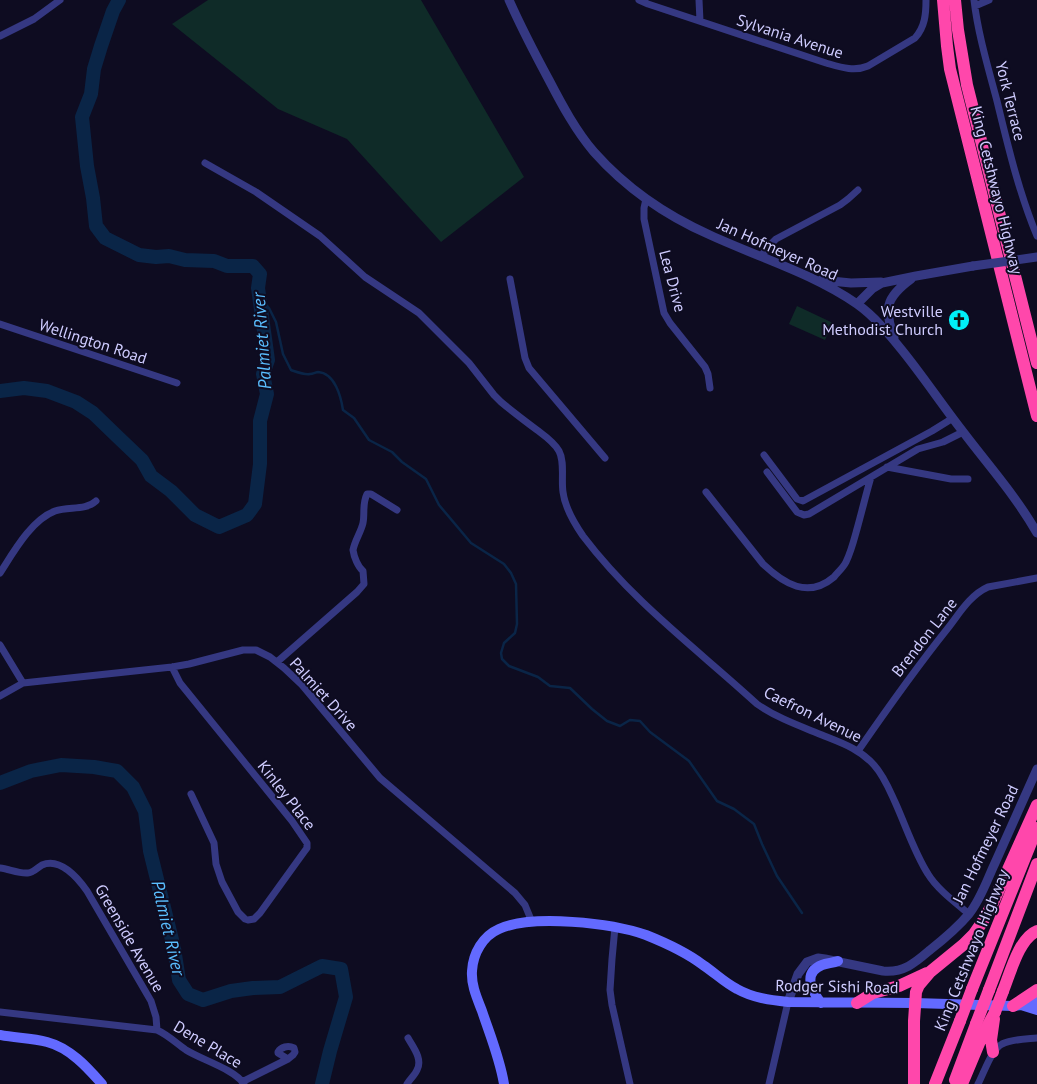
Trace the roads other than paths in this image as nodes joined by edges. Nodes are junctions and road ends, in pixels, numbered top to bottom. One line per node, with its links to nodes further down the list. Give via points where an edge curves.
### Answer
1 (60, 0): 11 (street, via 34,19)
2 (509, 0): 14 (street, Jan Hofmeyer Road, via 532,50 583,138 611,169)
3 (640, 0): 10 (street, Sylvania Avenue)
4 (699, 0): 10 (street)
5 (926, 0): 10 (street, Sylvania Avenue, via 925,22 919,34 863,68 826,63)
6 (943, 0): 28 (highway, King Cetshwayo Highway, via 950,70)
7 (955, 0): 25 (highway, King Cetshwayo Highway, via 967,85)
8 (989, 0): 9 (street)
9 (975, 3): 15 (street, York Terrace, via 981,40 1004,128)
10 (700, 21)
11 (0, 36)
12 (205, 163): 48 (street, Caefron Avenue, via 256,192 320,236 365,277 419,313 469,363 501,402 554,444 560,454 565,504 582,535 631,592 679,636 764,710)
13 (858, 190): 16 (street, via 840,204 776,239)
14 (646, 199): 16 (street, Jan Hofmeyer Road, via 697,229); 27 (street, Lea Drive, via 644,214 664,313 705,367)
15 (1037, 236)
16 (761, 256): 20 (street, Jan Hofmeyer Road)
17 (1037, 257): 18 (street, bridge)
18 (916, 276): 21 (street); 24 (street, via 890,300 888,322)
19 (510, 279): 32 (street, via 529,368)
20 (814, 279): 21 (street, via 866,284); 22 (street, Jan Hofmeyer Road)
21 (888, 282): 22 (street, via 872,289)
22 (857, 304): 24 (street, Jan Hofmeyer Road)
23 (0, 324): 26 (street, Wellington Road)
24 (895, 341): 29 (street, Jan Hofmeyer Road)
25 (1037, 363)
26 (177, 383)
27 (710, 388)
28 (1037, 416)
29 (953, 418): 30 (street, Jan Hofmeyer Road); 31 (street, via 801,501)
30 (963, 432): 33 (street, via 918,449); 40 (street, Jan Hofmeyer Road, via 1012,493)
31 (764, 455)
32 (606, 458)
33 (887, 467): 35 (street); 36 (street)
34 (767, 472): 35 (street, via 797,512 804,515)
35 (871, 477): 37 (street, via 846,563 829,580 812,588 798,587 773,574)
36 (968, 478)
37 (706, 492)
38 (96, 501): 41 (street, via 85,508 60,510 46,516 34,526)
39 (397, 510): 44 (street, via 367,494 364,520 353,550 363,571 364,584)
40 (1037, 533)
41 (0, 572)
42 (1037, 578): 48 (street, Brendon Lane, via 994,585 971,599 921,661)
43 (0, 645): 46 (street)
44 (277, 662): 45 (street, Palmiet Drive, via 250,649); 56 (street, Palmiet Drive, via 302,685 380,778 515,893 525,904)
45 (172, 667): 46 (street, Palmiet Drive); 50 (street, Kinley Place, via 184,688 307,843 307,848 254,919 242,917 227,892 218,872 212,838)
46 (23, 683): 47 (street, Palmiet Drive)
47 (0, 696)
48 (858, 750): 55 (street, Caefron Avenue, via 883,776 929,876)
49 (1037, 769): 55 (street, Jan Hofmeyer Road, via 982,893)
50 (191, 794)
51 (1037, 805): 60 (highway, via 983,921 963,945)
52 (1037, 828): 84 (highway, King Cetshwayo Highway, bridge)
53 (1037, 864): 85 (highway, King Cetshwayo Highway, bridge)
54 (0, 868): 71 (street, Greenside Avenue, via 29,873 47,863 65,868 80,880 151,1001)
55 (969, 914): 59 (street, Jan Hofmeyer Road, via 928,952 899,970 884,971)
56 (532, 922): 57 (main road, Rodger Sishi Road, via 567,921); 80 (main road, Rodger Sishi Road, via 504,927 487,936 473,960 475,990)
57 (615, 927): 63 (main road, Rodger Sishi Road, via 643,934 672,947 740,991 762,999); 81 (street, via 610,990)
58 (1037, 931): 70 (highway, bridge, via 1030,934 1020,949)
59 (838, 961): 63 (street, Jan Hofmeyer Road, via 818,958 807,962 798,974); 64 (main road, via 823,965 812,975 810,985)
60 (930, 972): 65 (highway); 66 (highway, via 916,992)
61 (1037, 990): 67 (highway)
62 (1037, 1000): 67 (main road)
63 (788, 1002): 64 (main road, Rodger Sishi Road); 82 (street)
64 (820, 1003): 65 (main road, Rodger Sishi Road)
65 (856, 1003): 66 (main road, Rodger Sishi Road)
66 (915, 1003): 67 (main road, Rodger Sishi Road); 83 (highway)
67 (1017, 1006): 68 (main road)
68 (1037, 1010)
69 (0, 1012): 71 (street)
70 (995, 1012): 75 (highway, via 991,1040); 86 (highway)
71 (157, 1030): 77 (street, Dene Place, via 232,1073)
72 (0, 1035): 78 (main road, via 57,1046 74,1056)
73 (408, 1038): 79 (street, via 420,1064)
74 (1037, 1038): 75 (street, via 1005,1042)
75 (993, 1052): 87 (street)
76 (288, 1059): 77 (street)
77 (243, 1083)
78 (102, 1084)
79 (408, 1084)
80 (504, 1084)
81 (630, 1084)
82 (769, 1084)
83 (914, 1084)
84 (935, 1084)
85 (953, 1084)
86 (962, 1084)
87 (978, 1084)

